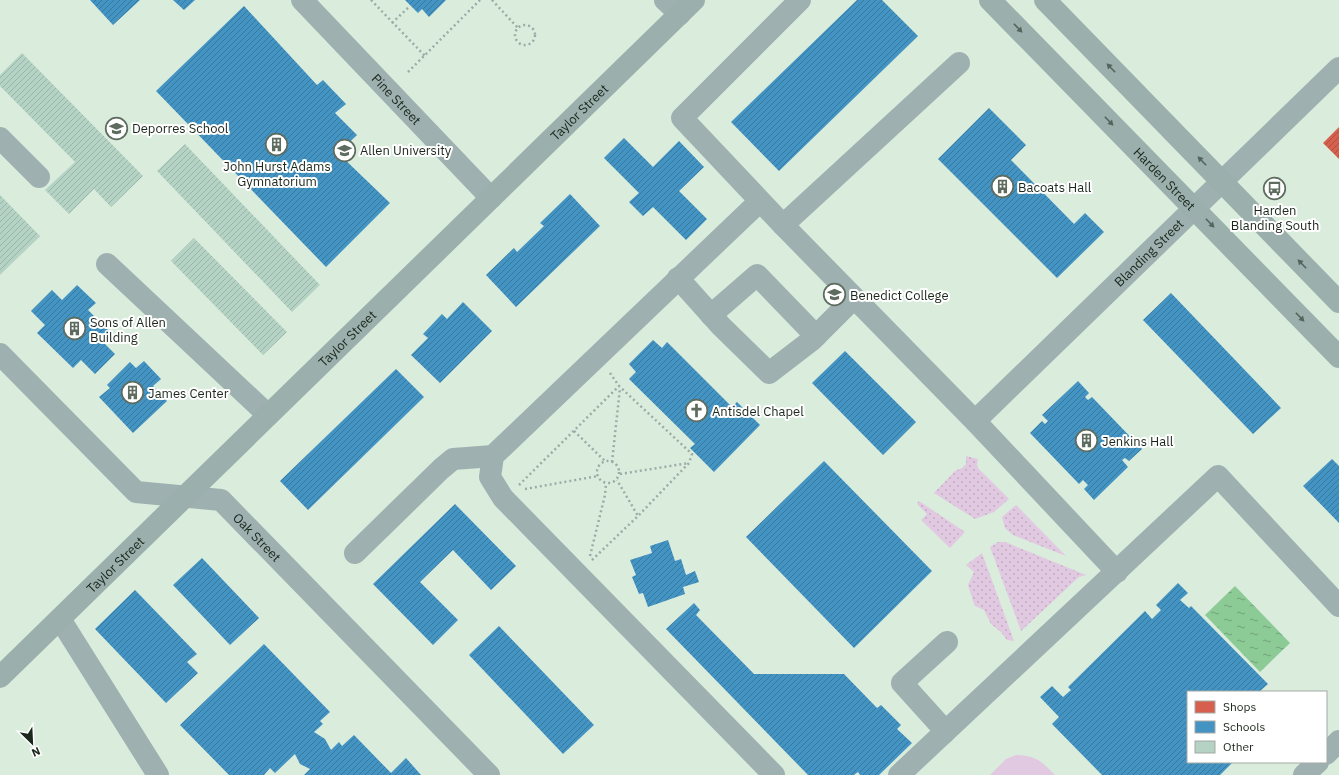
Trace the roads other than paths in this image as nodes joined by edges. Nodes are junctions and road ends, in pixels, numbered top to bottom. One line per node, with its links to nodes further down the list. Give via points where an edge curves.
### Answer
1 (302, 0): 11 (street, Pine Street)
2 (800, 0): 12 (street, via 682,118)
3 (990, 0): 13 (main road, Harden Street, one-way to 13)
4 (1045, 0): 10 (main road, one-way to 4)
5 (680, 4): 11 (main road, Taylor Street)
6 (959, 63): 14 (street)
7 (1339, 68): 10 (street, Blanding Street)
8 (0, 138): 9 (street)
9 (39, 177)
10 (1222, 181): 13 (street, Blanding Street); 18 (main road, one-way to 10)
11 (491, 198): 23 (main road, Taylor Street)
12 (760, 201): 14 (street); 16 (street)
13 (1194, 208): 22 (main road, Harden Street, one-way to 22); 24 (street, Blanding Street)
14 (783, 225): 17 (street)
15 (107, 264): 23 (street)
16 (678, 278): 19 (street); 25 (street)
17 (854, 298): 20 (street); 24 (street)
18 (1339, 302)
19 (711, 315): 20 (street, via 769,373); 20 (street, via 756,275)
20 (816, 336)
21 (0, 354): 26 (street, Oak Street, via 136,492)
22 (1339, 357)
23 (268, 415): 26 (main road, Taylor Street)
24 (975, 421): 28 (street)
25 (493, 456): 27 (street, via 453,459); 39 (street, via 490,477 503,498)
26 (184, 496): 30 (main road, Taylor Street); 38 (street, Oak Street, via 221,500)
27 (355, 554)
28 (1117, 572): 29 (street, via 1218,476); 33 (street)
29 (1339, 606)
30 (60, 619): 32 (main road, Taylor Street); 37 (street)
31 (947, 642): 33 (street, via 902,684)
32 (0, 677)
33 (944, 733): 40 (street)
34 (1339, 741): 35 (street)
35 (1327, 753)
36 (1317, 763): 41 (street)
37 (158, 775)
38 (489, 775)
39 (774, 775)
40 (899, 775)
41 (1304, 775)

